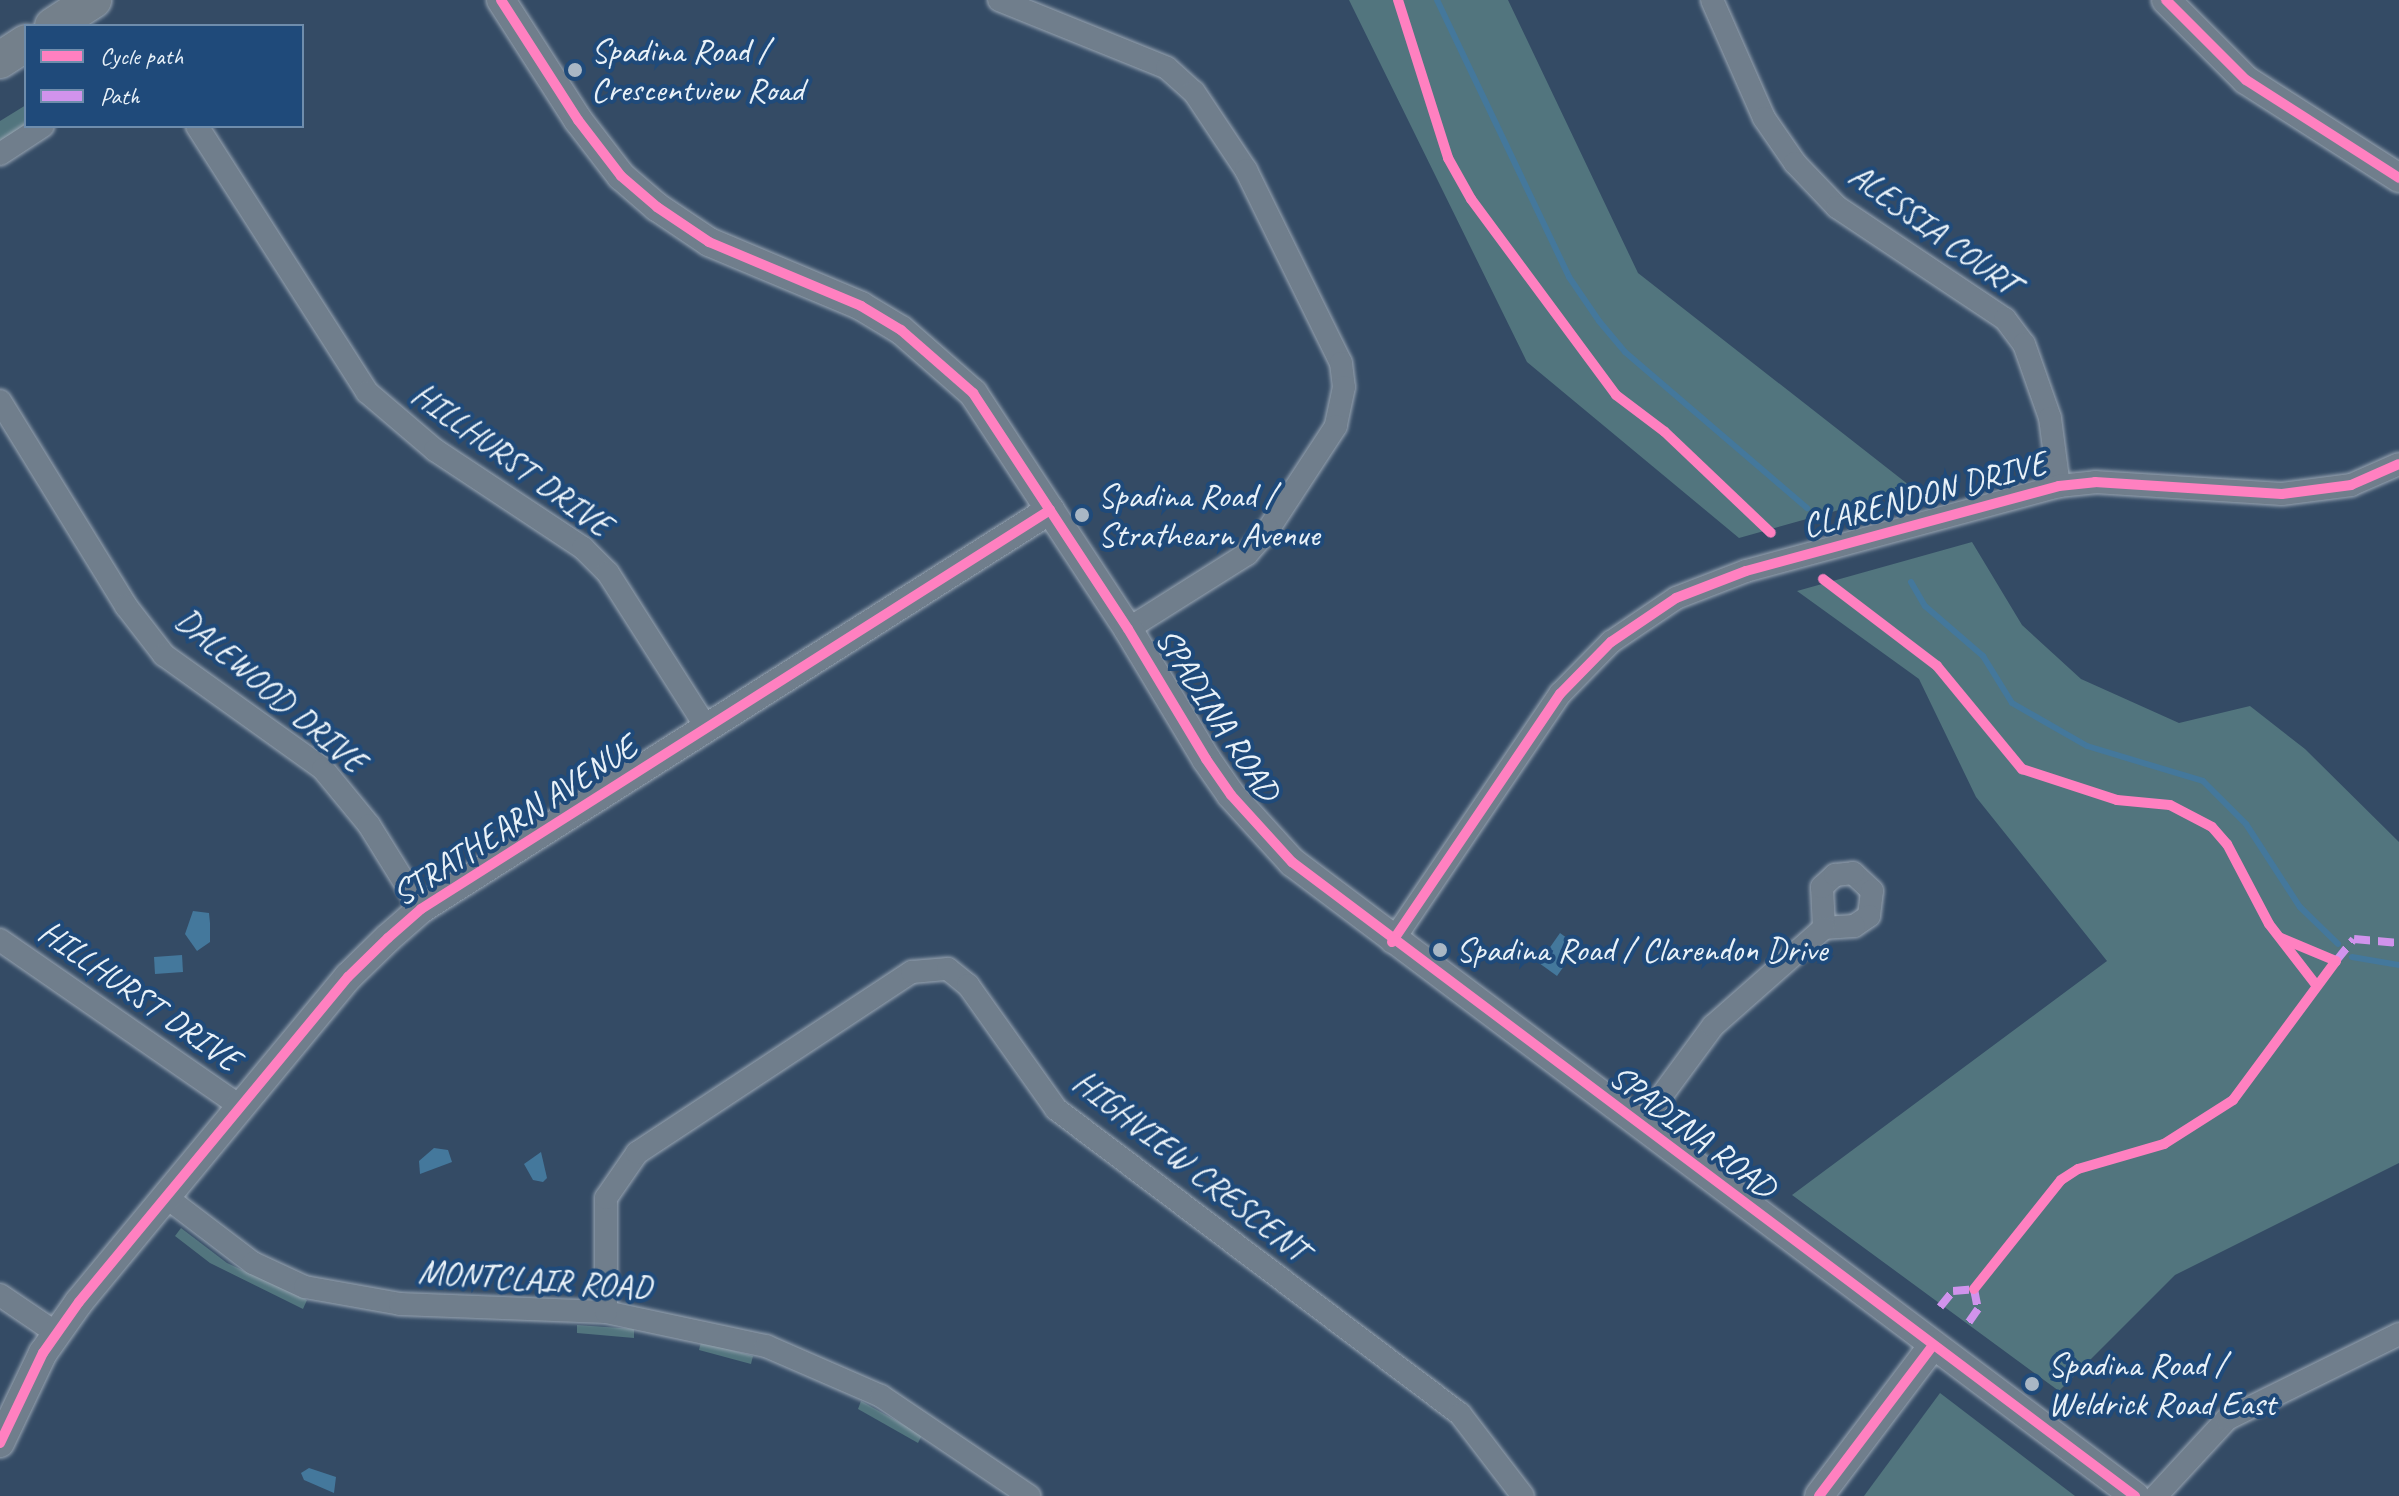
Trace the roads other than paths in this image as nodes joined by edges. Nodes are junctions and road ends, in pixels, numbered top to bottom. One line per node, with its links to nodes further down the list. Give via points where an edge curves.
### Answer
1 (93, 0): 6 (main road)
2 (999, 0): 17 (street, via 1167,68 1194,92 1246,170 1341,363 1344,387 1336,426 1268,530 1247,554)
3 (1712, 0): 15 (street, ALESSIA COURT, via 1764,118 1795,163 1837,207 2005,319 2024,344 2050,418)
4 (2166, 0): 12 (street, via 2246,80)
5 (504, 1): 16 (street, SPADINA ROAD, via 578,120 621,176 709,242 861,306 901,330 973,393)
6 (56, 24)
7 (24, 44): 8 (main road)
8 (0, 60)
9 (40, 128): 11 (street)
10 (198, 128): 18 (street, HILLHURST DRIVE, via 367,392 435,450 583,548 608,573)
11 (0, 154)
12 (2399, 178)
13 (0, 401): 19 (street, DALEWOOD DRIVE, via 126,606 164,655 323,769 369,825)
14 (2399, 464): 15 (street, CLARENDON DRIVE, via 2351,485 2282,494 2095,482)
15 (2059, 486): 22 (street, CLARENDON DRIVE, via 1746,571 1704,585 1642,618 1560,694)
16 (1050, 510): 17 (street, SPADINA ROAD); 18 (street, STRATHEARN AVENUE)
17 (1128, 629): 22 (street, SPADINA ROAD, via 1231,795 1292,862)
18 (706, 727): 19 (street, STRATHEARN AVENUE)
19 (421, 909): 23 (street, STRATHEARN AVENUE, via 348,977)
20 (1824, 928): 24 (street, via 1713,1026)
21 (0, 940): 23 (street, HILLHURST DRIVE)
22 (1392, 942): 24 (street, SPADINA ROAD)
23 (241, 1107): 25 (street, STRATHEARN AVENUE)
24 (1640, 1125): 30 (street, SPADINA ROAD)
25 (166, 1197): 27 (street, MONTCLAIR ROAD, via 253,1263 305,1287 400,1304); 28 (street, STRATHEARN AVENUE)
26 (0, 1295): 28 (street)
27 (606, 1312): 32 (street, MONTCLAIR ROAD, via 725,1334 824,1368 929,1425); 33 (street, HIGHVIEW CRESCENT, via 606,1198 637,1153 912,972 948,969 968,985 1056,1109 1460,1414)
28 (56, 1333): 31 (street, STRATHEARN AVENUE)
29 (2399, 1334): 36 (street, via 2227,1419)
30 (1933, 1345): 34 (street); 35 (street, SPADINA ROAD)
31 (0, 1443)
32 (1029, 1496)
33 (1523, 1496)
34 (1819, 1496)
35 (2135, 1496)
36 (2156, 1496)

